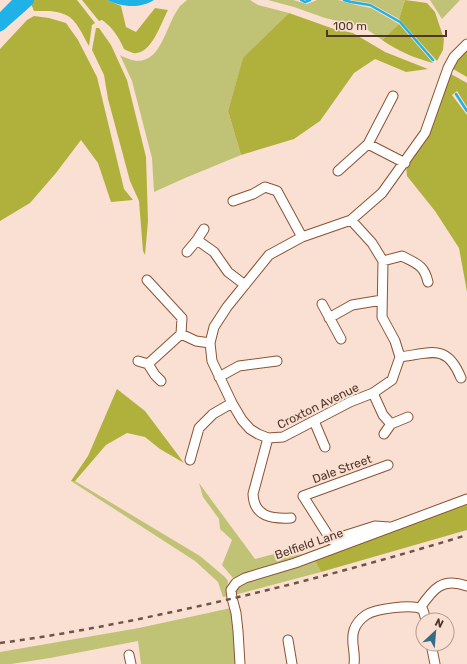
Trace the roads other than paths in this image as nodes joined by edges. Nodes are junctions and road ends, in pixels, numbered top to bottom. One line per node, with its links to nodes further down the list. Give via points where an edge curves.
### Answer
1 (467, 44): 4 (street, Croxton Avenue, via 454,56 425,132)
2 (393, 96): 3 (street)
3 (368, 144): 4 (street); 5 (street)
4 (405, 163): 7 (street, Croxton Avenue, via 382,193)
5 (338, 171)
6 (233, 201): 9 (street, via 265,187 277,191)
7 (352, 220): 9 (street, Croxton Avenue); 12 (street, via 372,243)
8 (204, 229): 10 (street)
9 (302, 237): 15 (street, Croxton Avenue, via 269,255)
10 (197, 240): 11 (street); 15 (street, via 214,252 228,272)
11 (187, 252)
12 (383, 261): 14 (street, via 402,256 426,272); 16 (street)
13 (147, 280): 19 (street, via 182,318)
14 (428, 282)
15 (244, 285): 21 (street, Croxton Avenue, via 219,318)
16 (382, 300): 18 (street, via 352,304); 22 (street, via 382,317 395,341)
17 (322, 304): 18 (street)
18 (329, 318): 20 (street)
19 (181, 334): 21 (street, via 196,341); 25 (street)
20 (341, 339)
21 (210, 343): 26 (street, Croxton Avenue, via 212,361)
22 (400, 357): 27 (street, via 439,352 456,365); 29 (street, Croxton Avenue, via 392,380)
23 (277, 361): 26 (street, via 239,366)
24 (138, 362): 25 (street)
25 (148, 364): 28 (street)
26 (219, 377): 30 (street, Croxton Avenue)
27 (461, 378)
28 (161, 381)
29 (373, 393): 32 (street, Croxton Avenue); 33 (street, via 383,415)
30 (232, 403): 35 (street, Croxton Avenue, via 250,429); 37 (street, via 213,414 199,428)
31 (408, 418): 33 (street)
32 (314, 421): 35 (street, Croxton Avenue, via 283,437); 36 (street)
33 (391, 424): 34 (street)
34 (384, 434)
35 (268, 438): 40 (street, via 253,494 254,501 263,514 278,519)
36 (325, 447)
37 (190, 460)
38 (388, 465): 41 (street, Dale Street, via 303,496 331,540 374,526)
39 (467, 499): 41 (street, Belfield Lane)
40 (291, 518)
41 (392, 527): 47 (street, Belfield Lane, via 236,583 231,590 236,613)
42 (467, 586): 43 (street, via 459,583 441,585 434,589)
43 (420, 608): 44 (street); 49 (street, via 408,606 374,612 362,618 356,626 352,640)
44 (423, 612)
45 (288, 640): 48 (street)
46 (433, 652): 50 (street)
47 (240, 664)
48 (292, 664)
49 (354, 664)
50 (435, 664)

